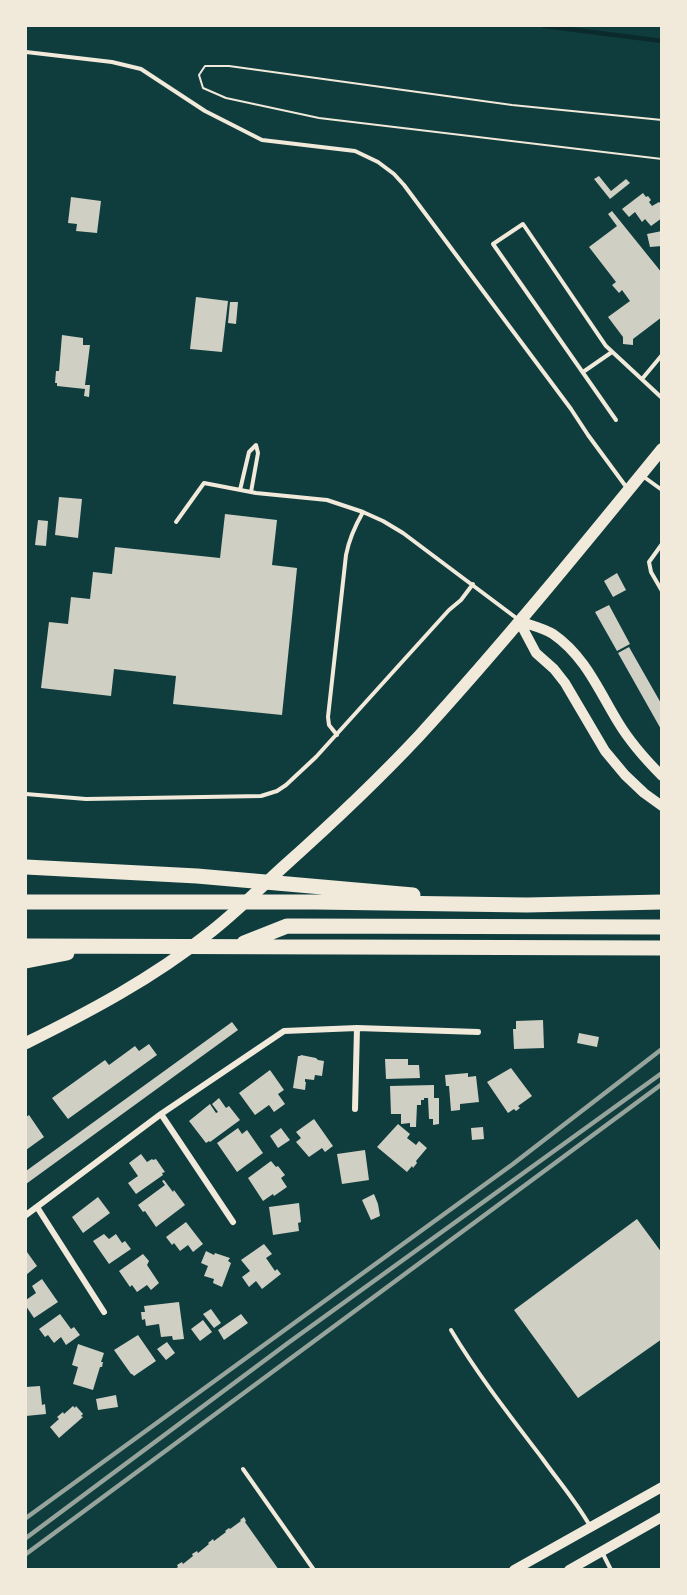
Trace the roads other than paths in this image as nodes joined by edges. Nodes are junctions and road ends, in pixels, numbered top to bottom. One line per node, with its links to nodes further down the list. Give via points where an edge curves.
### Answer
1 (26, 52): 11 (lane, via 141,69 205,111 262,140 355,151 378,162 404,185)
2 (612, 352): 4 (lane); 4 (lane, via 523,224 493,244); 5 (lane)
3 (662, 355): 5 (lane)
4 (583, 372): 7 (lane)
5 (642, 380): 6 (lane)
6 (662, 398)
7 (616, 420)
8 (662, 449): 9 (main road)
9 (641, 474): 11 (main road); 12 (lane)
10 (240, 490): 13 (lane); 13 (lane, via 249,452 256,445); 15 (lane, via 204,483)
11 (628, 490): 19 (main road)
12 (662, 490)
13 (251, 492): 14 (lane, via 327,500)
14 (363, 512): 17 (lane, via 403,532); 20 (lane, via 349,542 345,566 328,717)
15 (176, 522)
16 (662, 544): 18 (lane, via 649,562)
17 (473, 584): 19 (lane); 20 (lane)
18 (662, 591)
19 (519, 621): 21 (street, via 552,633 573,650 630,740); 23 (street, via 536,653 565,683 605,751 625,775); 36 (main road, via 368,789 214,929 103,1004)
20 (337, 735): 22 (lane, via 286,785 261,796 97,799)
21 (662, 776)
22 (26, 794)
23 (662, 806)
24 (26, 867): 27 (highway, via 196,876)
25 (662, 902): 27 (highway)
26 (26, 903): 27 (highway)
27 (527, 905)
28 (662, 927): 31 (highway, via 287,926)
29 (26, 946): 30 (highway)
30 (103, 947): 31 (highway); 33 (highway)
31 (235, 947): 32 (highway)
32 (662, 948)
33 (26, 961)
34 (357, 1028): 35 (street); 37 (street); 38 (street, via 284,1031)
35 (478, 1032)
36 (26, 1043)
37 (355, 1109)
38 (161, 1114): 39 (street); 41 (street)
39 (37, 1207): 40 (street); 42 (street)
40 (26, 1215)
41 (233, 1222)
42 (104, 1312)
43 (451, 1330): 47 (lane)
44 (243, 1469): 49 (lane)
45 (662, 1487): 47 (street)
46 (662, 1517): 48 (street)
47 (590, 1527): 50 (street)
48 (601, 1551): 51 (street); 52 (lane)
49 (314, 1569)
50 (514, 1569)
51 (569, 1569)
52 (611, 1569)

